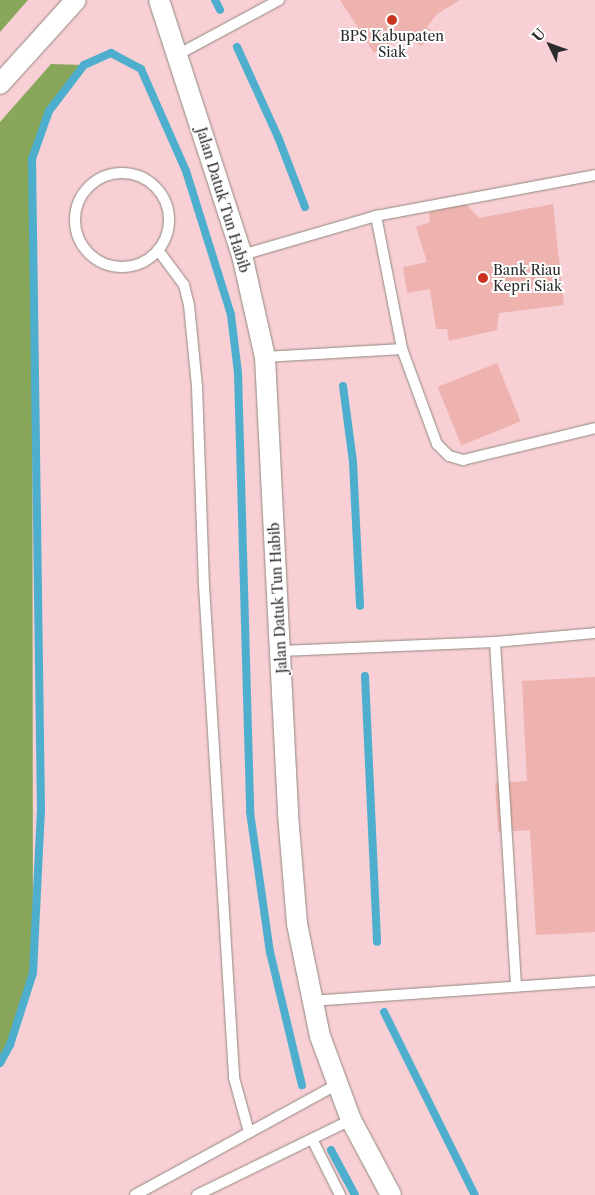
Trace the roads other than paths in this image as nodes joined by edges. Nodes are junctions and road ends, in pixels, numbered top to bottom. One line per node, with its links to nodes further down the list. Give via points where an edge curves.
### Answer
1 (76, 0): 5 (street)
2 (159, 0): 4 (street, Jalan Datuk Tun Habib)
3 (280, 0): 4 (lane)
4 (177, 55): 9 (street, Jalan Datuk Tun Habib)
5 (0, 84)
6 (595, 175): 7 (lane)
7 (376, 216): 9 (lane); 10 (lane)
8 (158, 250): 8 (lane, via 141,263 126,267 97,260 85,249 78,236 78,205 85,191 111,174 141,177 154,185 169,212 168,228); 21 (lane, via 184,285 189,305 197,386 204,585 234,1078)
9 (242, 255): 11 (street, Jalan Datuk Tun Habib)
10 (402, 349): 11 (lane); 12 (lane, via 438,444 450,456 463,460)
11 (265, 357): 15 (street, Jalan Datuk Tun Habib)
12 (595, 428)
13 (595, 633): 14 (lane)
14 (495, 642): 15 (lane); 17 (lane)
15 (281, 651): 18 (street, Jalan Datuk Tun Habib, via 288,814 297,924)
16 (595, 981): 17 (lane)
17 (516, 986): 18 (lane)
18 (312, 1000): 19 (street, Jalan Datuk Tun Habib, via 320,1036)
19 (338, 1084): 20 (street, Jalan Datuk Tun Habib); 21 (lane)
20 (351, 1120): 22 (lane); 26 (street, Jalan Datuk Tun Habib)
21 (249, 1132): 23 (lane)
22 (312, 1139): 24 (lane); 25 (lane)
23 (135, 1195)
24 (197, 1195)
25 (340, 1195)
26 (391, 1195)

